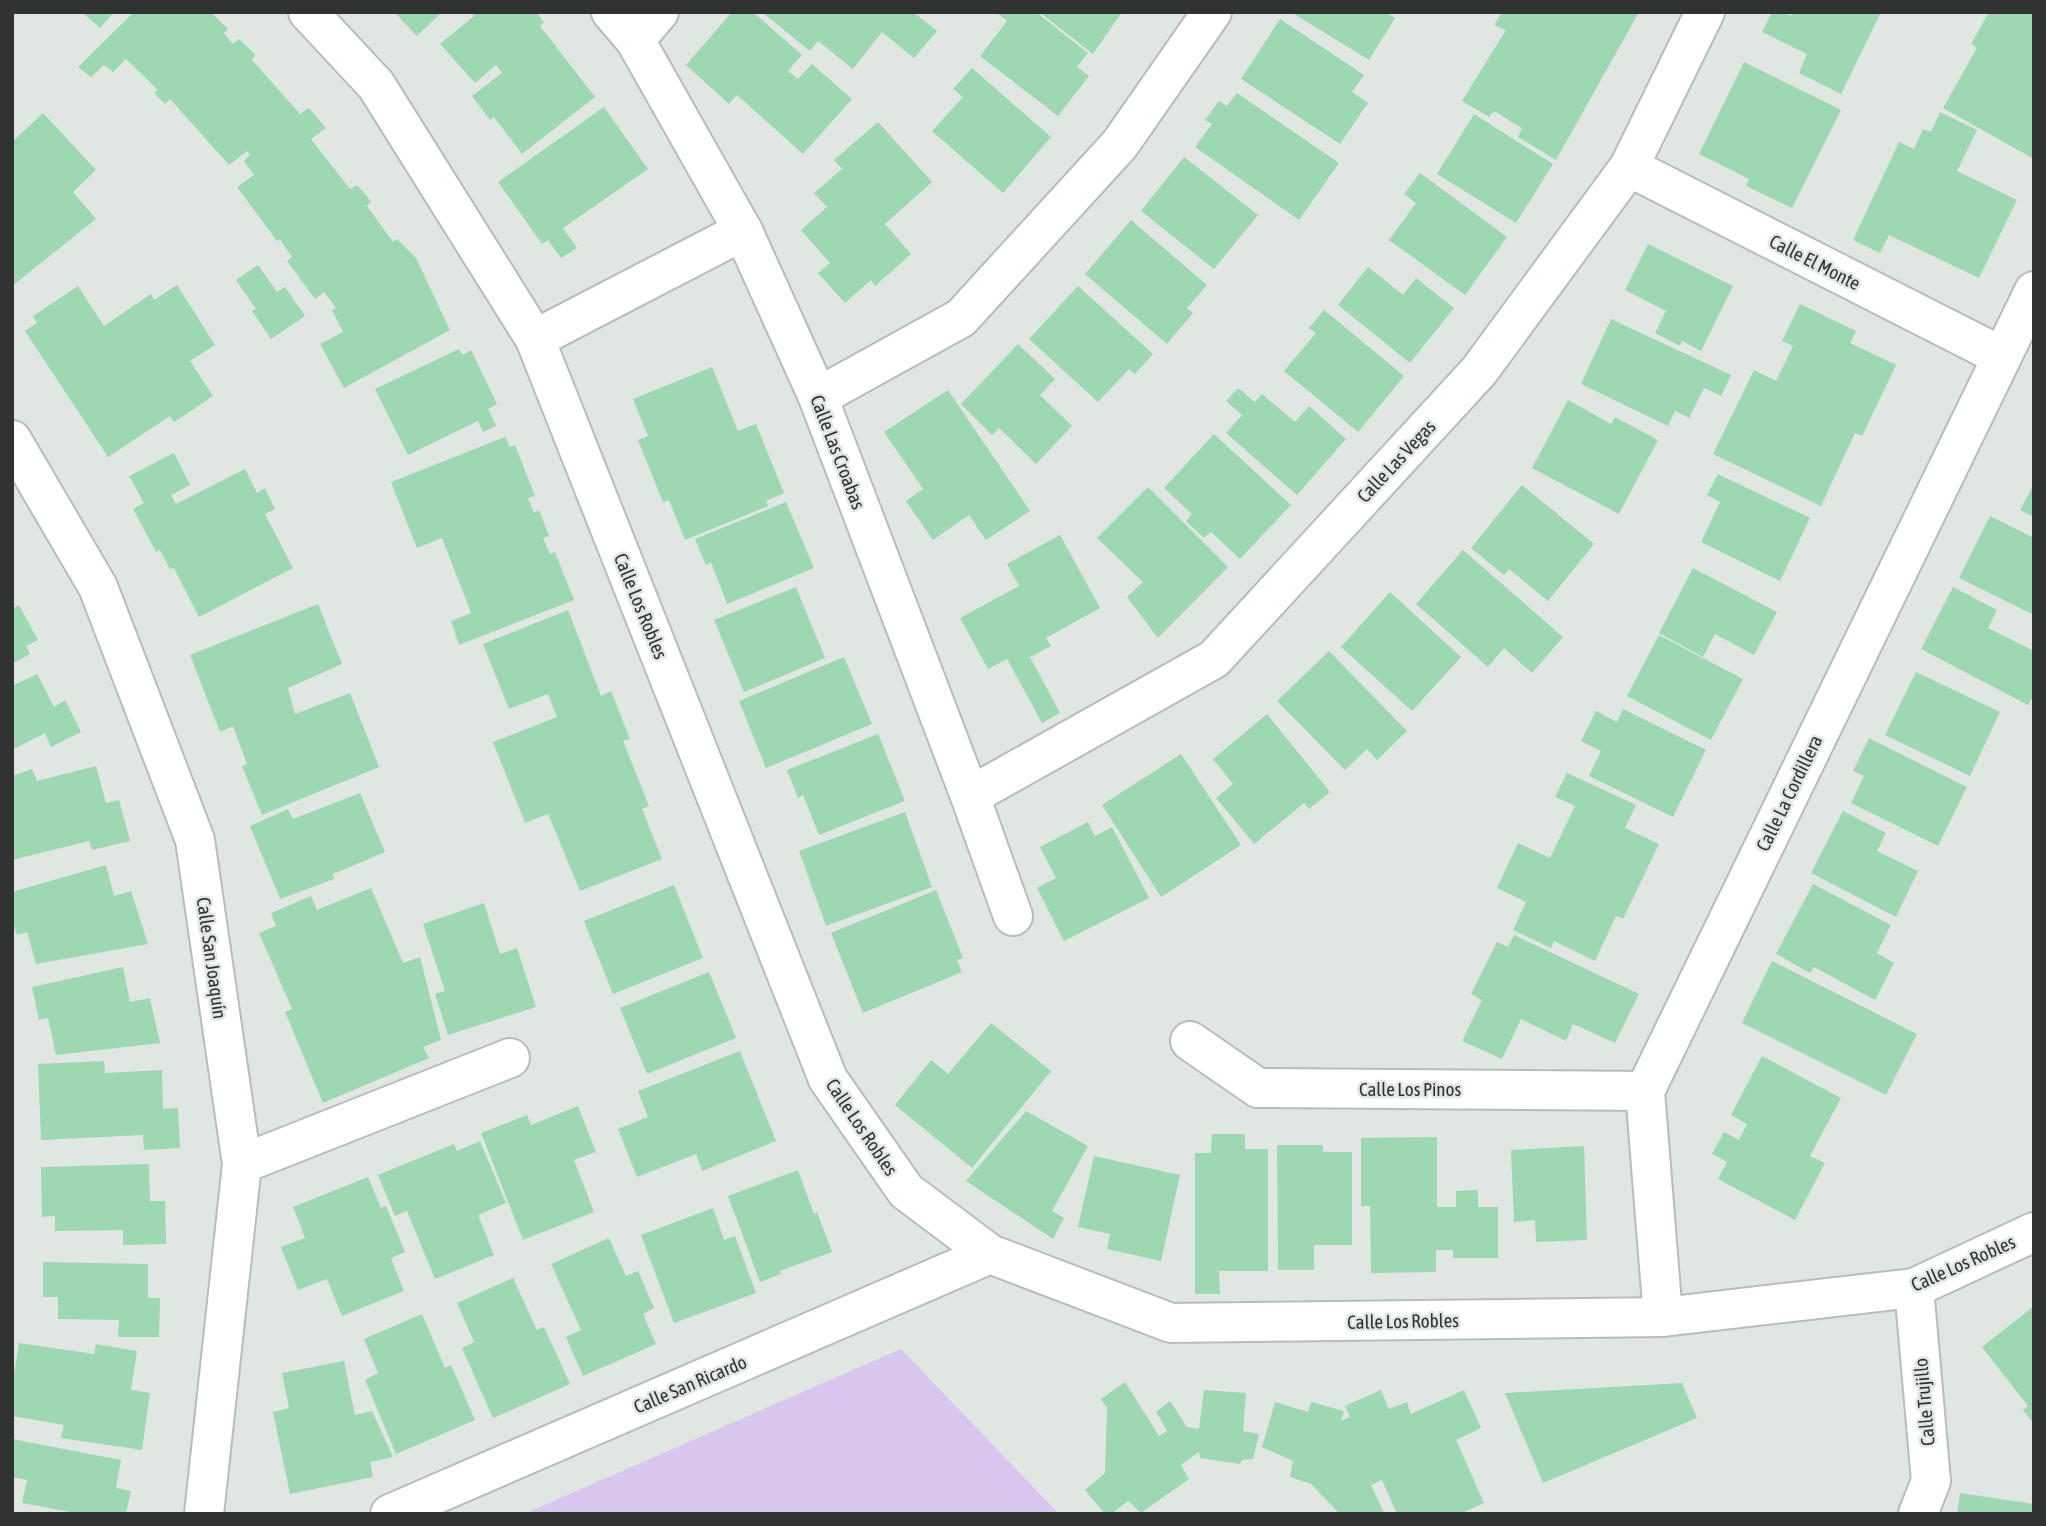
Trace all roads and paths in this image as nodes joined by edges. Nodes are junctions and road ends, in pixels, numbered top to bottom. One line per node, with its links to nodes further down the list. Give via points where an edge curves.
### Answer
1 (308, 12): 8 (street, Calle Los Robles, via 376,85)
2 (1212, 12): 10 (street, via 1120,144 961,318)
3 (1705, 12): 5 (street, Calle Las Vegas)
4 (635, 22): 6 (street, Calle Las Croabas)
5 (1629, 167): 9 (street, Calle El Monte); 12 (street, Calle Las Vegas, via 1479,371 1214,659)
6 (743, 231): 8 (street); 10 (street, Calle Las Croabas)
7 (2034, 291): 9 (street, Calle La Cordillera)
8 (536, 339): 19 (street, Calle Los Robles, via 828,1080 906,1191)
9 (2001, 356): 16 (street, Calle La Cordillera)
10 (818, 397): 12 (street, Calle Las Croabas)
11 (12, 440): 17 (street, Calle San Joaquín, via 98,587 195,840)
12 (970, 796): 13 (street, Calle Las Croabas)
13 (1013, 916)
14 (1190, 1041): 16 (street, Calle Los Pinos, via 1258,1088)
15 (510, 1058): 17 (street)
16 (1645, 1091): 21 (street)
17 (242, 1164): 22 (street, Calle San Joaquín)
18 (2034, 1232): 20 (street, Calle Los Robles)
19 (990, 1254): 21 (street, Calle Los Robles, via 1171,1323); 23 (street, Calle San Ricardo)
20 (1914, 1288): 21 (street, Calle Los Robles); 24 (street, Calle Trujillo, via 1931,1481)
21 (1663, 1317)
22 (204, 1514)
23 (390, 1514)
24 (1918, 1514)

